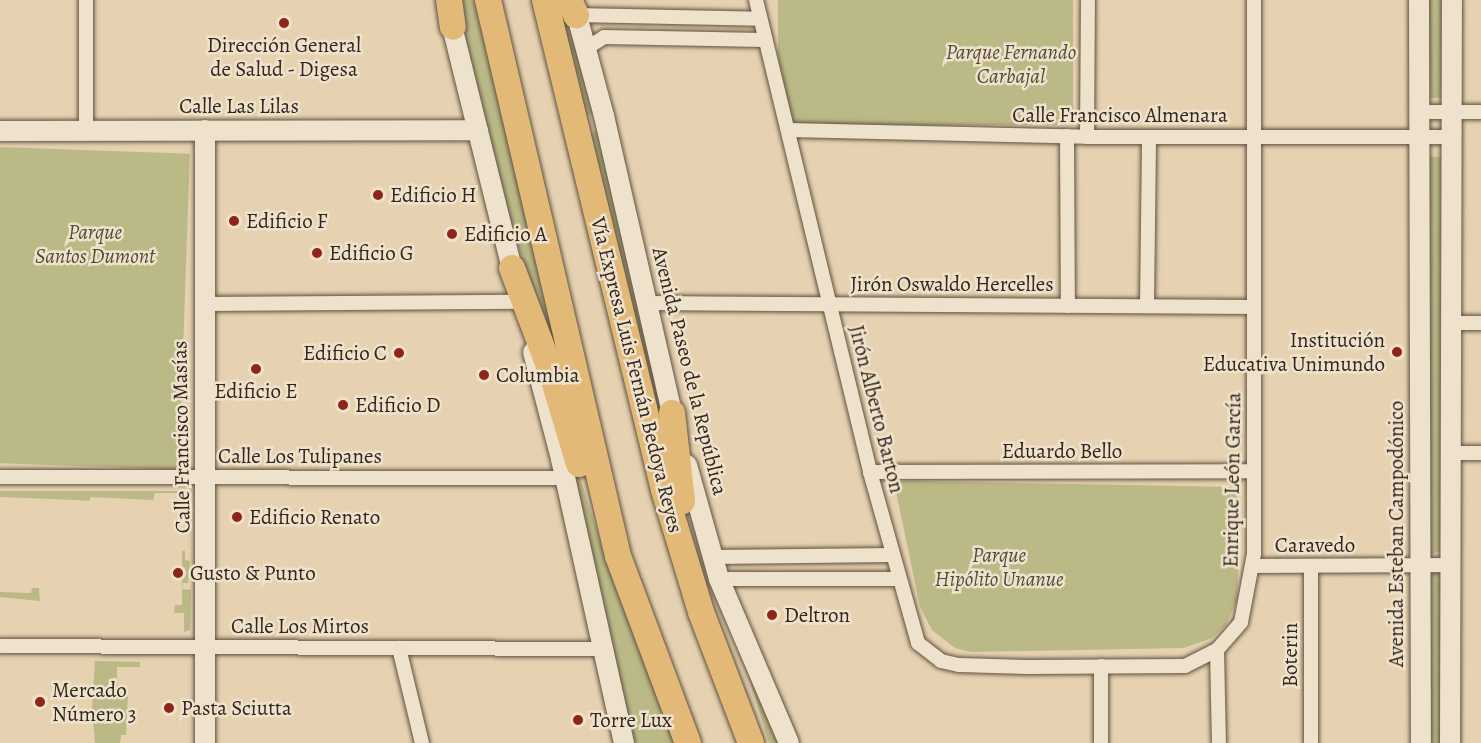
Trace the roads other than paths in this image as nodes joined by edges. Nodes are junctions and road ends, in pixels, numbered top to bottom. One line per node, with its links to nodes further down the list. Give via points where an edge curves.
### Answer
1 (86, 0): 18 (street)
2 (447, 0): 12 (highway)
3 (488, 0): 48 (highway)
4 (544, 0): 66 (highway, Vía Expresa Luis Fernán Bedoya Reyes, via 664,490 701,612)
5 (756, 0): 11 (street, Jirón Alberto Barton)
6 (1088, 0): 24 (street)
7 (1254, 0): 26 (street, Enrique León García)
8 (1419, 0): 15 (street, Avenida Esteban Campodónico)
9 (1452, 0): 16 (street)
10 (573, 5): 11 (street); 14 (street, Avenida Paseo de la República)
11 (760, 19): 13 (street, Jirón Alberto Barton)
12 (453, 27): 21 (street)
13 (764, 40): 14 (street, via 604,37); 22 (street, Jirón Alberto Barton)
14 (585, 49): 31 (street, Avenida Paseo de la República)
15 (1419, 112): 16 (street); 27 (street, Avenida Esteban Campodónico)
16 (1450, 112): 17 (street); 28 (street)
17 (1481, 112)
18 (86, 129): 19 (street, Calle Las Lilas); 20 (street, Calle Las Lilas)
19 (0, 130)
20 (205, 130): 21 (street, Calle Las Lilas); 32 (street, Calle Francisco Masías)
21 (478, 130): 29 (street)
22 (788, 130): 23 (street, Calle Francisco Almenara); 33 (street, Jirón Alberto Barton)
23 (1068, 136): 24 (street, Calle Francisco Almenara); 34 (street)
24 (1087, 136): 25 (street, Calle Francisco Almenara)
25 (1149, 136): 26 (street, Calle Francisco Almenara); 35 (street)
26 (1253, 136): 27 (street, Calle Francisco Almenara); 36 (street, Enrique León García)
27 (1418, 136): 28 (street, Calle Francisco Almenara); 50 (street, Avenida Esteban Campodónico)
28 (1451, 137): 37 (street)
29 (512, 268): 30 (street); 48 (highway, via 552,374 598,527)
30 (520, 302): 32 (street); 46 (street)
31 (649, 303): 33 (street, Jirón Oswaldo Hercelles); 39 (street, Avenida Paseo de la República)
32 (204, 304): 45 (street, Calle Francisco Masías)
33 (829, 304): 34 (street, Jirón Oswaldo Hercelles); 43 (street, Jirón Alberto Barton)
34 (1068, 306): 35 (street, Jirón Oswaldo Hercelles)
35 (1147, 306): 36 (street, Jirón Oswaldo Hercelles)
36 (1254, 307): 42 (street, Enrique León García)
37 (1451, 322): 38 (street); 40 (street)
38 (1481, 322)
39 (672, 413): 49 (street, Avenida Paseo de la República); 66 (highway, via 684,513 747,714)
40 (1451, 453): 41 (street); 51 (street)
41 (1481, 453)
42 (1254, 471): 43 (street, Eduardo Bello); 52 (street, Enrique León García)
43 (870, 472): 47 (street, Jirón Alberto Barton)
44 (0, 477): 45 (street, Calle Los Tulipanes)
45 (205, 477): 46 (street, Calle Los Tulipanes); 57 (street, Calle Francisco Masías)
46 (564, 478): 59 (street)
47 (893, 555): 49 (street); 55 (street, Jirón Alberto Barton)
48 (618, 556): 65 (highway)
49 (713, 557): 54 (street, Avenida Paseo de la República)
50 (1419, 565): 51 (street, Caravedo); 53 (street, Caravedo); 71 (street, Avenida Esteban Campodónico)
51 (1450, 565): 72 (street)
52 (1252, 566): 53 (street, Caravedo); 60 (street, Enrique León García, via 1241,622)
53 (1311, 566): 70 (street, Boterin)
54 (719, 579): 55 (street); 67 (street, Avenida Paseo de la República)
55 (899, 579): 61 (street, Jirón Alberto Barton, via 918,643 941,661 986,666)
56 (0, 646): 57 (street, Calle Los Mirtos)
57 (206, 647): 58 (street, Calle Los Mirtos); 62 (street, Calle Francisco Masías)
58 (399, 648): 59 (street, Calle Los Mirtos); 63 (street)
59 (600, 649): 64 (street)
60 (1216, 650): 61 (street, Enrique León García, via 1185,666); 69 (street)
61 (1101, 666): 68 (street)
62 (205, 743)
63 (422, 743)
64 (624, 743)
65 (688, 743)
66 (751, 743)
67 (789, 743)
68 (1101, 743)
69 (1219, 743)
70 (1311, 743)
71 (1421, 743)
72 (1450, 743)

